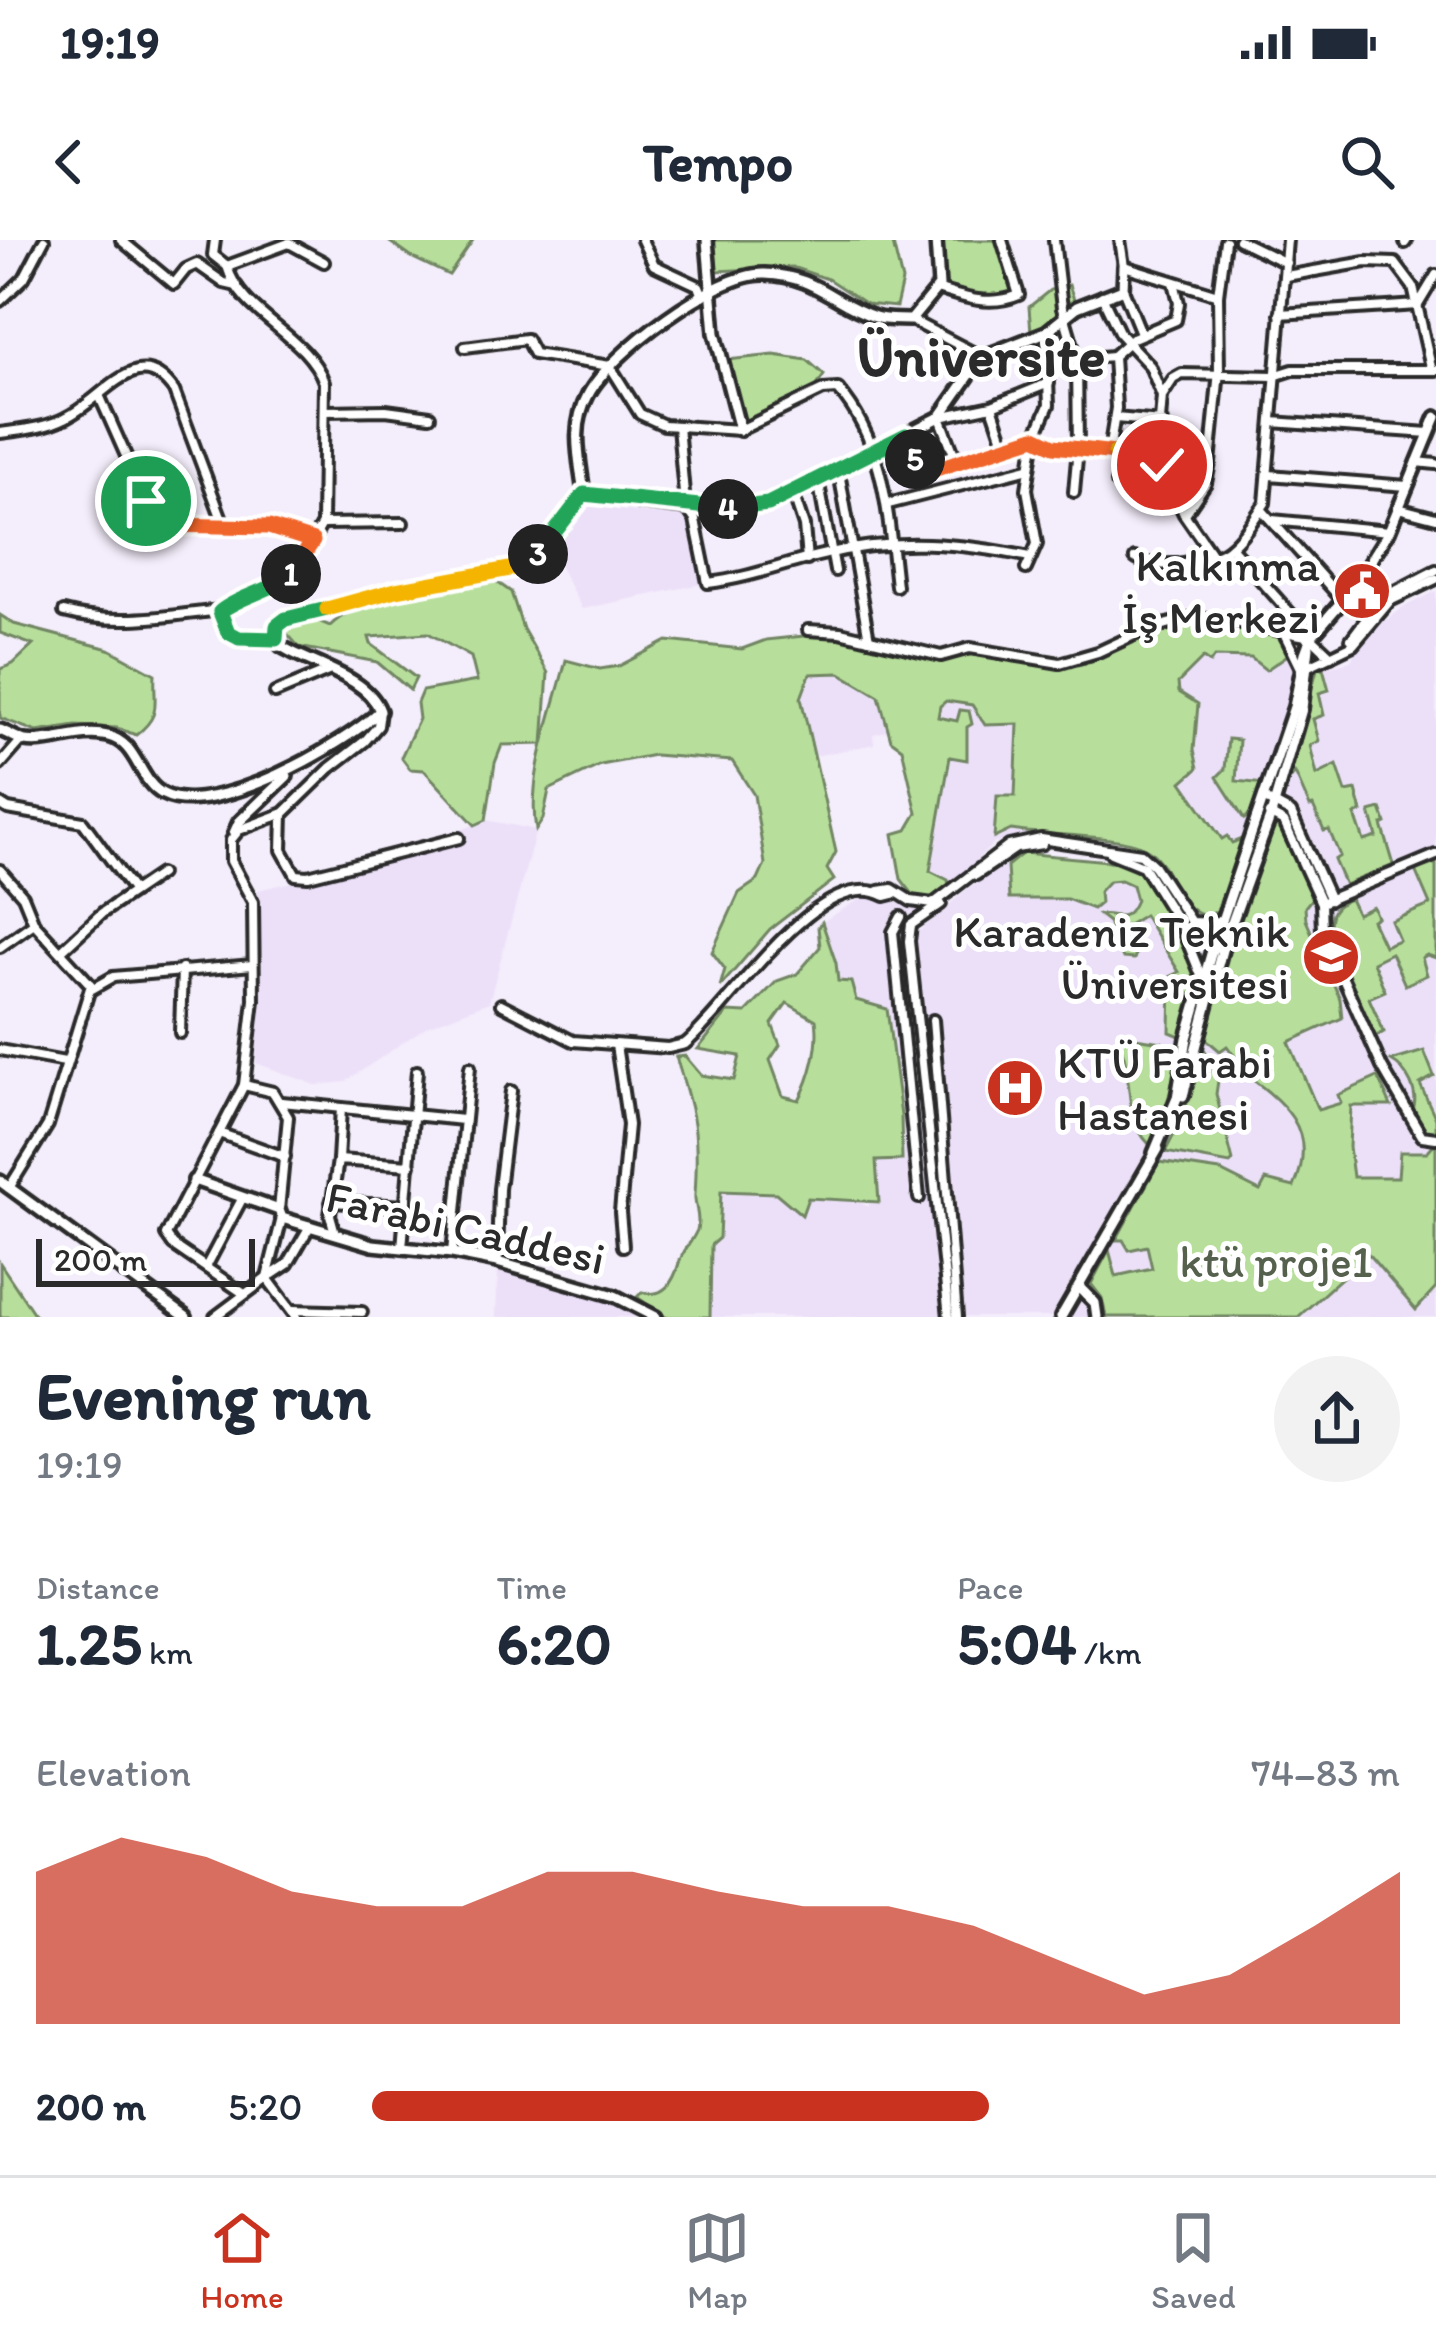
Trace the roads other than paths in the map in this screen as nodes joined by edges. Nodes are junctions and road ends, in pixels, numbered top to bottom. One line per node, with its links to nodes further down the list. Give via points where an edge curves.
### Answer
1 (44, 240): 27 (street, via 24,278)
2 (121, 240): 21 (street, via 174,284 197,264)
3 (215, 240): 16 (street, via 213,254)
4 (642, 240): 24 (street, via 654,266)
5 (706, 240): 24 (street)
6 (936, 240): 22 (street)
7 (1002, 240): 22 (street, via 1019,295 982,301)
8 (1054, 240): 30 (street)
9 (1120, 240): 17 (street)
10 (1226, 240): 26 (street)
11 (1239, 240): 15 (street)
12 (1287, 240): 15 (street)
13 (290, 241): 14 (street); 16 (street)
14 (324, 262)
15 (1286, 263): 19 (street)
16 (227, 266): 21 (street)
17 (1124, 266): 20 (street); 23 (street)
18 (1436, 275): 28 (street)
19 (1286, 276): 28 (street, via 1392,261); 29 (street)
20 (1174, 282): 26 (street); 33 (street, via 1176,320)
21 (237, 286): 47 (street, via 316,364)
22 (937, 289): 31 (street)
23 (1123, 289): 25 (street); 33 (street)
24 (707, 294): 31 (street, via 750,275 798,278 879,319); 39 (street); 55 (street)
25 (1102, 296): 30 (street); 34 (street)
26 (1218, 296): 41 (street)
27 (0, 301)
28 (1418, 305): 29 (street); 40 (street)
29 (1280, 314): 42 (street)
30 (1064, 318): 32 (street); 38 (street)
31 (911, 320): 37 (street)
32 (1046, 332): 37 (street); 43 (street)
33 (1141, 333): 34 (street)
34 (1127, 343): 36 (street); 45 (street, via 1150,366)
35 (465, 347): 39 (street, via 526,339 534,354)
36 (1114, 356): 38 (street); 51 (street)
37 (982, 357): 49 (street)
38 (1077, 359): 61 (street)
39 (610, 367): 54 (street, via 640,414); 77 (street, via 587,396 577,432)
40 (1433, 369): 42 (street)
41 (1219, 376): 42 (street); 45 (street, via 1182,374); 82 (street, via 1206,483)
42 (1274, 376): 53 (street)
43 (1049, 382): 46 (street); 59 (street)
44 (99, 395): 56 (street, via 67,418); 87 (street, via 146,501 165,525); 87 (street, via 140,370 161,372)
45 (1162, 396): 52 (street)
46 (992, 406): 49 (street); 60 (street)
47 (325, 411): 48 (street); 86 (street)
48 (430, 416)
49 (940, 417): 58 (street); 66 (street)
50 (1436, 417): 57 (street)
51 (1114, 418): 52 (street); 63 (street)
52 (1162, 422): 65 (street)
53 (1272, 422): 57 (street); 71 (street)
54 (678, 426): 55 (street); 79 (street)
55 (740, 430): 62 (street, via 832,388)
56 (0, 433)
57 (1429, 433): 67 (street)
58 (906, 435): 62 (street); 66 (street, via 920,474)
59 (1035, 437): 60 (street); 61 (street); 70 (street)
60 (1005, 446): 66 (street)
61 (1078, 448): 63 (street); 75 (street)
62 (872, 451): 69 (street); 78 (street)
63 (1109, 452): 64 (street)
64 (1124, 454): 65 (street); 73 (street)
65 (1156, 458): 82 (street)
66 (957, 462)
67 (1417, 462): 68 (street); 74 (street)
68 (1436, 464)
69 (838, 467): 72 (street); 92 (street)
70 (1029, 468): 78 (street); 95 (street, via 1037,544)
71 (1269, 475): 74 (street); 81 (street)
72 (818, 479): 76 (street); 93 (street)
73 (1116, 483)
74 (1407, 486): 80 (street)
75 (1074, 492)
76 (793, 493): 79 (street, via 746,509); 97 (street)
77 (584, 494): 79 (street); 107 (street, via 552,540 515,568 286,619)
78 (889, 504): 90 (street)
79 (685, 505): 97 (street, via 708,584)
80 (1398, 508): 83 (street); 88 (street)
81 (1261, 509): 84 (street); 91 (street)
82 (1184, 514): 94 (street)
83 (1436, 518)
84 (1270, 520): 88 (street); 102 (street)
85 (404, 523): 86 (street)
86 (322, 524): 89 (street)
87 (225, 526): 89 (street, via 269,527)
88 (1389, 531): 102 (street)
89 (313, 541): 103 (street, via 284,580)
90 (891, 544): 92 (street); 95 (street, via 950,542); 101 (street)
91 (1231, 547): 94 (street); 110 (street)
92 (853, 550): 93 (street); 108 (street)
93 (830, 552): 97 (street); 99 (street)
94 (1213, 556): 96 (street, via 1157,564)
95 (1030, 557): 98 (street)
96 (1135, 557)
97 (807, 560)
98 (1025, 569)
99 (836, 572)
100 (1436, 574): 109 (street, via 1382,598); 111 (street, via 1387,603 1353,644)
101 (896, 586)
102 (1342, 601): 110 (street)
103 (222, 610): 104 (street, via 127,619); 107 (street, via 228,632 239,638)
104 (64, 612)
105 (808, 629): 108 (street)
106 (1283, 632): 108 (street, via 1189,618 1060,662 970,648 941,656); 110 (street); 112 (street)
107 (276, 639): 113 (street)
108 (869, 639)
109 (1351, 639)
110 (1310, 642): 111 (street); 112 (street)
111 (1331, 656): 112 (street)
112 (1305, 668): 120 (street, via 1302,709); 121 (street)
113 (328, 671): 114 (street); 115 (street, via 361,687)
114 (275, 693)
115 (380, 711): 119 (street); 123 (street, via 365,741)
116 (0, 730): 117 (street)
117 (21, 741): 118 (street); 119 (street, via 109,736 173,798 242,789)
118 (0, 765)
119 (295, 768): 126 (street)
120 (1279, 784): 121 (street); 125 (street)
121 (1270, 800): 124 (street); 125 (street)
122 (0, 804): 131 (street, via 83,822)
123 (284, 813): 126 (street); 127 (street, via 282,850 296,874 308,876)
124 (1266, 813): 132 (street, via 1284,822); 134 (street); 138 (street)
125 (1291, 813): 132 (street)
126 (235, 833): 141 (street, via 231,861 253,902)
127 (459, 838)
128 (1436, 854): 132 (street)
129 (0, 870): 135 (street)
130 (160, 874): 131 (street)
131 (132, 890): 140 (street)
132 (1326, 902): 161 (street, via 1322,931 1382,1067 1423,1136)
133 (905, 903): 136 (street); 136 (street, via 920,910); 137 (street, via 933,904 1009,846 1041,839 1141,854); 149 (street, via 852,890 773,946 685,1044); 167 (street, via 893,932)
134 (1222, 919): 137 (street); 138 (street)
135 (34, 923): 139 (street); 140 (street)
136 (915, 923): 137 (street, via 1001,858 1036,844 1136,862); 187 (street, via 909,940)
137 (1185, 923): 138 (street); 143 (street)
138 (1219, 945): 143 (street); 148 (street)
139 (0, 946)
140 (62, 950): 144 (street)
141 (254, 965): 142 (street); 154 (street)
142 (182, 969): 144 (street, via 113,976); 147 (street)
143 (1203, 984): 148 (street)
144 (91, 989): 151 (street)
145 (501, 1004): 149 (street, via 573,1041)
146 (933, 1020): 187 (street)
147 (181, 1033)
148 (1193, 1040): 180 (street, via 1154,1153)
149 (616, 1045): 174 (street, via 628,1125)
150 (0, 1050): 151 (street)
151 (65, 1062): 166 (street, via 48,1125)
152 (470, 1067): 159 (street)
153 (417, 1071): 158 (street)
154 (244, 1085): 156 (street); 160 (street)
155 (511, 1091): 177 (street)
156 (282, 1102): 157 (street); 162 (street)
157 (341, 1108): 158 (street); 163 (street)
158 (415, 1115): 159 (street); 164 (street)
159 (463, 1120): 176 (street)
160 (218, 1133): 162 (street); 165 (street)
161 (1436, 1138)
162 (285, 1157): 171 (street)
163 (338, 1160): 164 (street); 169 (street)
164 (410, 1165): 170 (street)
165 (194, 1180): 168 (street, Farabi Caddesi); 178 (street, via 166,1234)
166 (5, 1184): 184 (street)
167 (919, 1198)
168 (242, 1199): 171 (street, Farabi Caddesi); 178 (street)
169 (331, 1202): 170 (street); 173 (street)
170 (407, 1206): 175 (street)
171 (280, 1214): 172 (street, Farabi Caddesi); 179 (street)
172 (310, 1226): 173 (street, Farabi Caddesi); 179 (street, via 288,1264)
173 (334, 1233): 175 (street, Farabi Caddesi)
174 (623, 1246)
175 (402, 1249): 176 (street, Farabi Caddesi)
176 (452, 1252): 177 (street, Farabi Caddesi)
177 (497, 1262): 186 (street, Farabi Caddesi, via 615,1295)
178 (206, 1268): 181 (street)
179 (267, 1278): 181 (street); 183 (street)
180 (1080, 1288): 188 (street); 189 (street)
181 (243, 1293): 185 (street)
182 (362, 1312): 183 (street)
183 (293, 1313)
184 (186, 1317)
185 (215, 1317)
186 (656, 1317)
187 (953, 1317)
188 (1060, 1317)
189 (1097, 1317)

